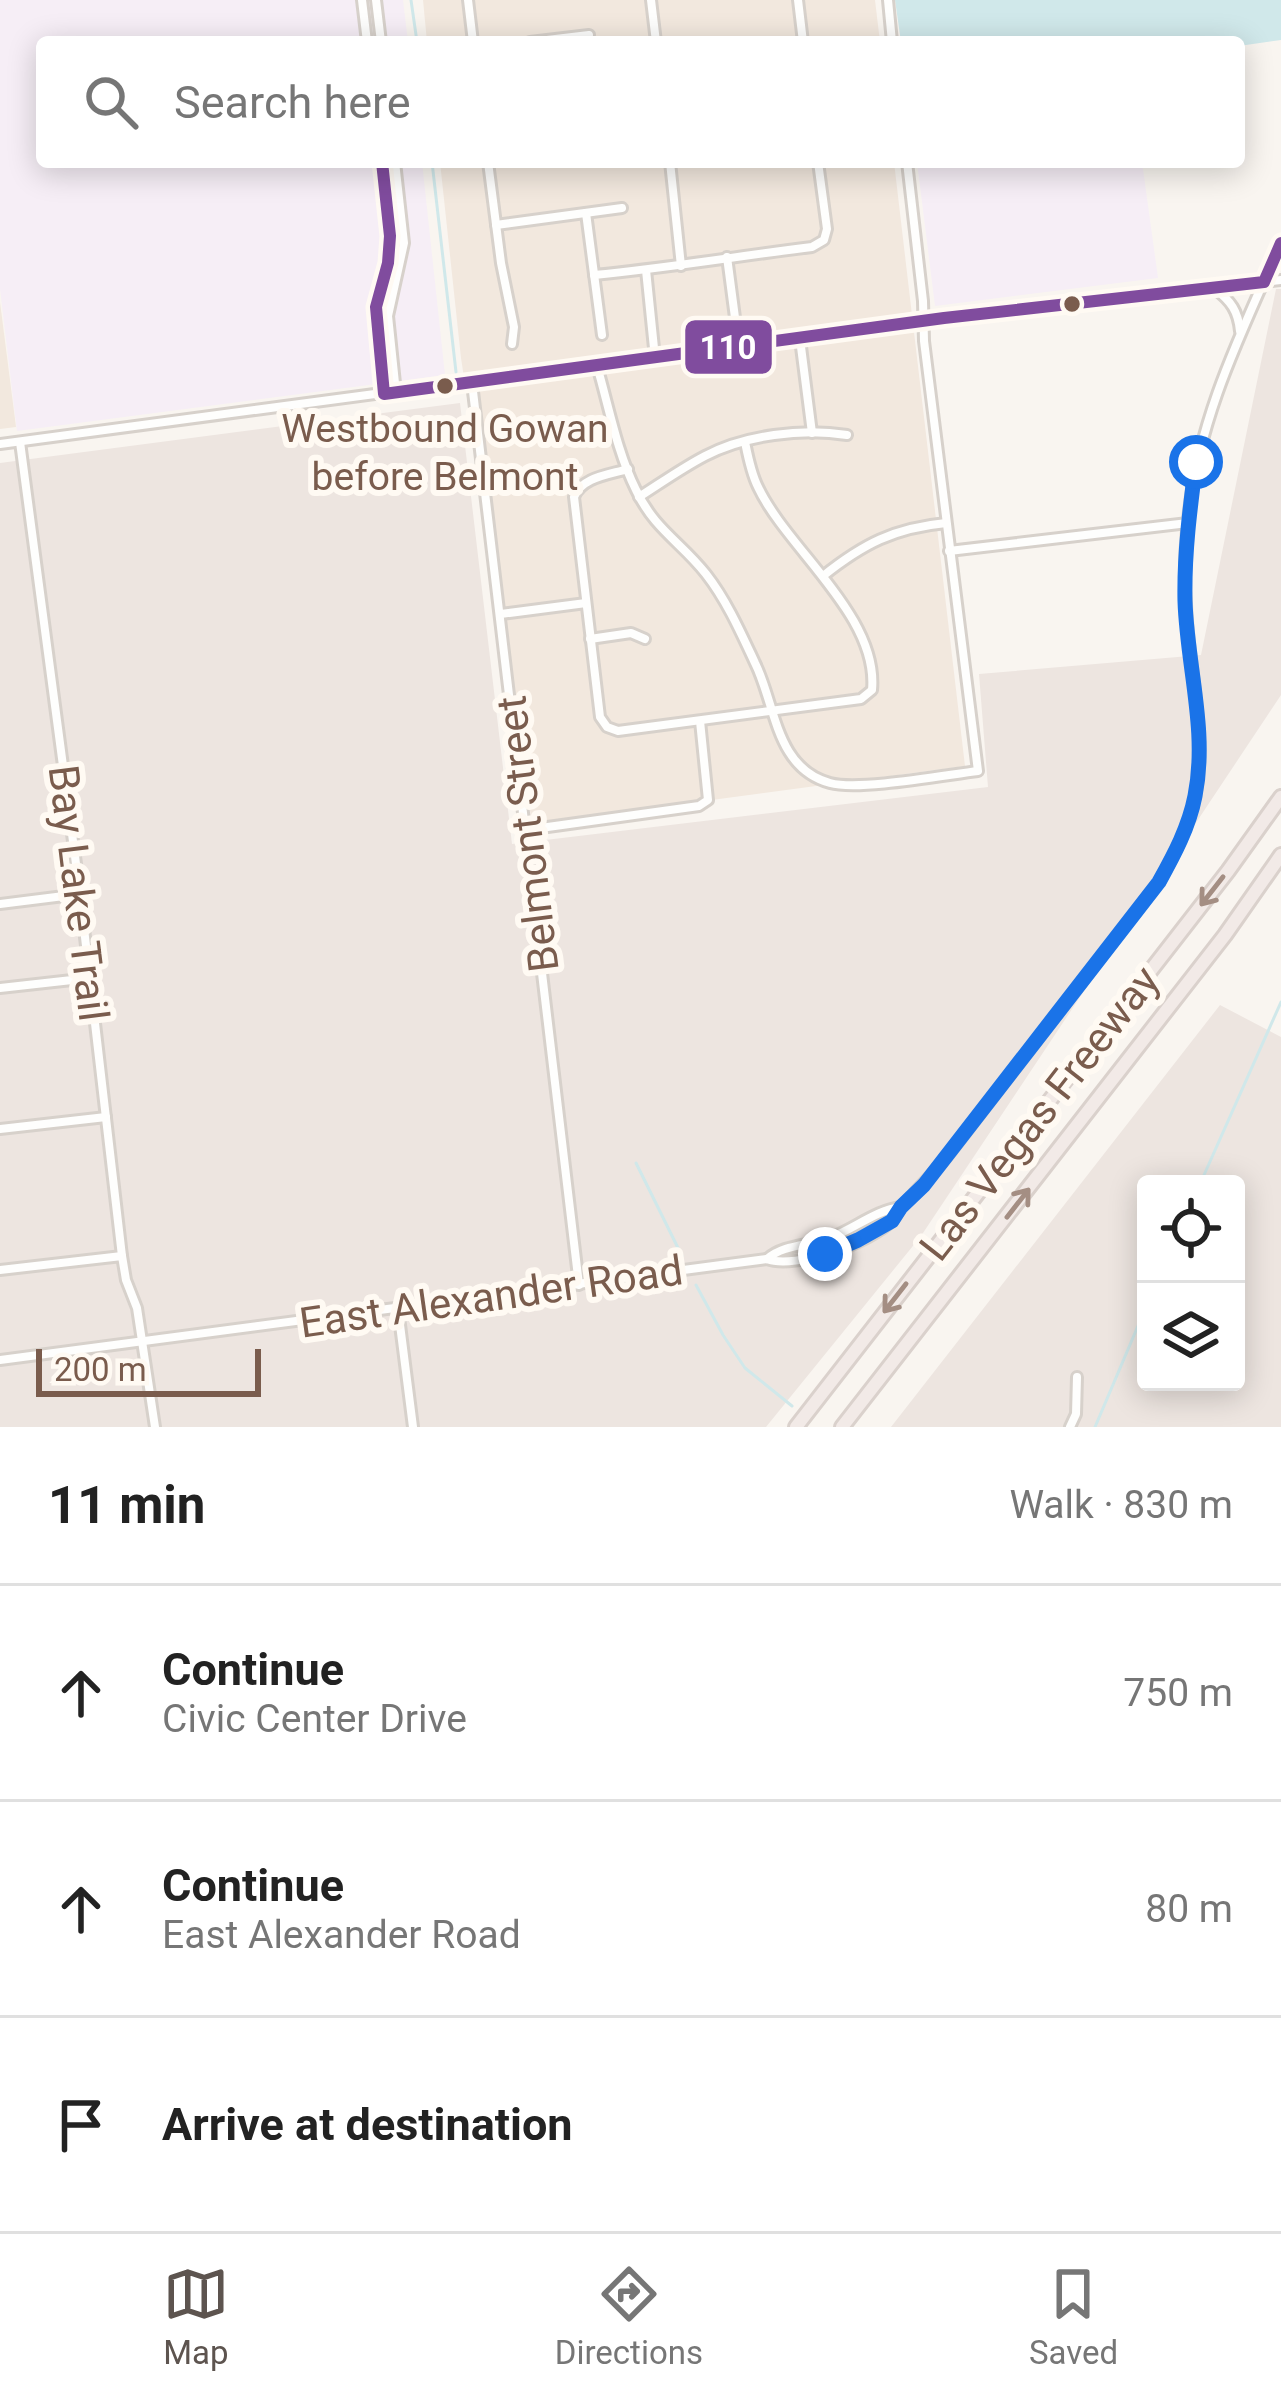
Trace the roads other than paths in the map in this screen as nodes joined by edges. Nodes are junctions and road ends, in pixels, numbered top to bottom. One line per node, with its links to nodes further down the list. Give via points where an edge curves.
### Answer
1 (362, 0): 8 (street)
2 (376, 0): 9 (street)
3 (468, 0): 10 (street)
4 (651, 0): 12 (street)
5 (798, 0): 13 (street)
6 (887, 0): 14 (street)
7 (590, 35): 11 (street)
8 (367, 36)
9 (380, 36)
10 (472, 36)
11 (581, 36)
12 (655, 36)
13 (802, 36)
14 (891, 36)
15 (383, 168): 42 (street, via 390,250 376,315)
16 (396, 168): 41 (street, via 404,236 388,316)
17 (489, 168): 23 (street)
18 (671, 168): 26 (street)
19 (819, 168): 25 (street, via 824,240)
20 (908, 168): 32 (street)
21 (622, 208): 22 (street)
22 (586, 213): 23 (street); 28 (street)
23 (496, 225): 36 (street)
24 (1281, 242): 30 (street)
25 (727, 257): 26 (street); 37 (street)
26 (681, 266): 27 (street)
27 (646, 270): 28 (street); 38 (street)
28 (594, 275): 34 (street)
29 (1281, 280): 30 (street)
30 (1264, 282): 31 (street); 33 (street)
31 (1214, 288): 32 (street); 33 (street, via 1233,304)
32 (924, 321): 35 (street); 50 (street)
33 (1240, 334): 51 (street, via 1196,462)
34 (602, 335)
35 (800, 339): 37 (street); 43 (street)
36 (512, 344)
37 (739, 348): 38 (street)
38 (655, 358): 39 (street)
39 (597, 366): 40 (street); 48 (street)
40 (472, 383): 41 (street); 55 (street, Belmont Street)
41 (396, 393): 42 (street)
42 (384, 394): 45 (street)
43 (812, 433): 44 (street); 46 (street)
44 (847, 435)
45 (20, 442): 47 (street); 63 (street, Bay Lake Trail)
46 (745, 442): 49 (street, via 704,456); 53 (street, via 764,499)
47 (0, 444)
48 (628, 470): 49 (street); 54 (street, via 586,482 574,497)
49 (639, 497): 58 (street, via 711,580)
50 (946, 523): 52 (street); 53 (street, via 886,535)
51 (1188, 523): 52 (street); 71 (street, East Alexander Road, via 1185,603 1200,744 1179,846 949,1154 901,1207 831,1238 767,1259)
52 (949, 551): 58 (street, via 978,771 830,783 792,757)
53 (824, 576): 58 (street, via 860,633 872,690 862,699)
54 (586, 603): 55 (street); 56 (street)
55 (501, 614): 61 (street, Belmont Street)
56 (590, 638): 57 (street); 59 (street, via 607,727)
57 (645, 639)
58 (772, 711): 59 (street)
59 (700, 721): 61 (street, via 708,800 699,806)
60 (1281, 797): 78 (highway, Las Vegas Freeway, one-way to 78)
61 (526, 830): 71 (street, Belmont Street)
62 (1281, 855): 79 (highway, Las Vegas Freeway, one-way to 62)
63 (80, 894): 64 (street); 65 (street, Bay Lake Trail)
64 (0, 904)
65 (90, 978): 66 (street); 67 (street, Bay Lake Trail)
66 (0, 988)
67 (106, 1117): 68 (street); 69 (street, Bay Lake Trail)
68 (0, 1129)
69 (122, 1256): 70 (street); 73 (street, Bay Lake Trail)
70 (0, 1270)
71 (579, 1285): 72 (street, East Alexander Road)
72 (398, 1309): 73 (street, East Alexander Road); 77 (street)
73 (142, 1342): 74 (street, East Alexander Road); 76 (street, Bay Lake Trail)
74 (0, 1360)
75 (1077, 1377): 80 (street)
76 (154, 1427)
77 (413, 1427)
78 (796, 1427)
79 (842, 1427)
80 (1070, 1427)

